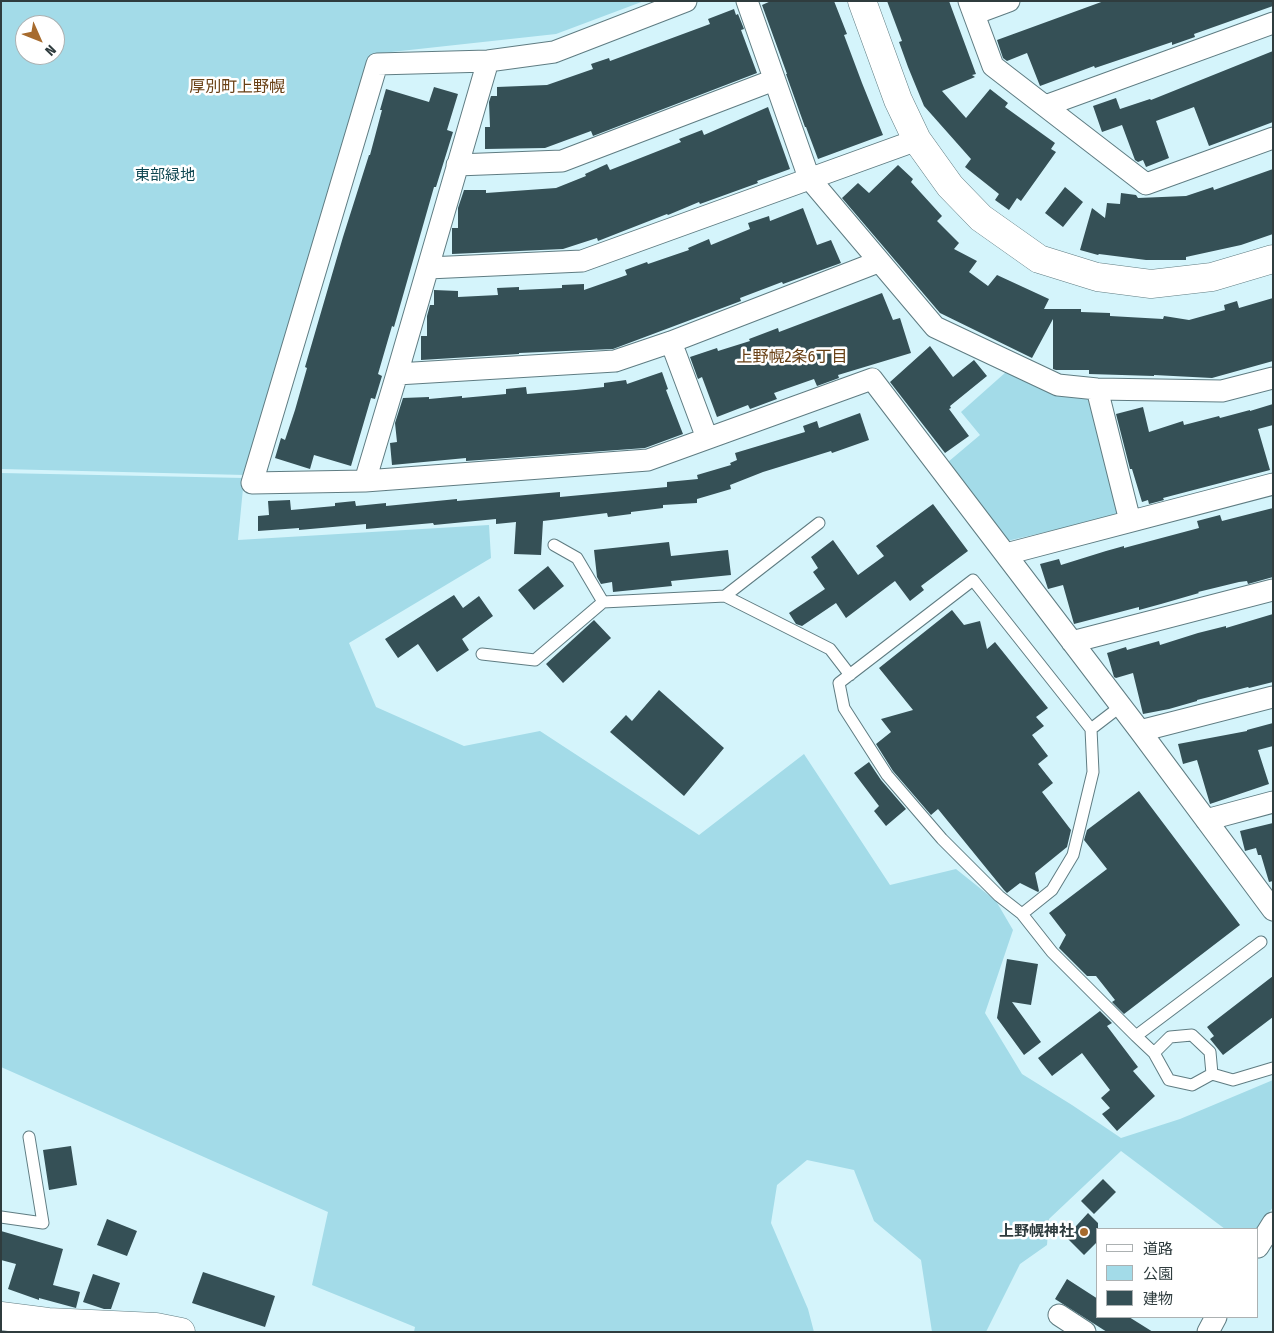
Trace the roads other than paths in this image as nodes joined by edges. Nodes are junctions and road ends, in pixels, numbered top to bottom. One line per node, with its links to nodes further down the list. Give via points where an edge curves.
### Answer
1 (686, 1): 7 (street, via 554,52)
2 (747, 1): 8 (street)
3 (862, 1): 11 (street, via 898,100)
4 (1009, 1): 5 (street)
5 (971, 8): 9 (street, via 993,66)
6 (1273, 23): 9 (street)
7 (488, 61): 12 (street); 22 (street, via 376,64 252,484)
8 (774, 80): 12 (street, via 562,161); 13 (street)
9 (1045, 106): 10 (street, via 1146,184)
10 (1273, 138)
11 (917, 140): 13 (street); 14 (street, via 950,186 981,218 1039,259 1096,277 1151,284 1212,277)
12 (457, 165): 16 (street)
13 (810, 178): 15 (street); 16 (street, via 582,261)
14 (1273, 259)
15 (878, 262): 17 (street); 20 (street, via 935,327 1058,386)
16 (428, 268): 18 (street)
17 (671, 342): 18 (street, via 615,361); 21 (street)
18 (398, 374): 22 (street)
19 (1273, 378): 20 (street, via 1222,391)
20 (1097, 389): 24 (street)
21 (707, 438): 22 (street, via 648,460); 27 (street, via 872,379)
22 (365, 481)
23 (1273, 484): 24 (street)
24 (1130, 521): 27 (street)
25 (819, 523): 29 (lane)
26 (554, 545): 30 (lane, via 577,558)
27 (1006, 554): 31 (street)
28 (1273, 590): 31 (street)
29 (725, 596): 30 (lane); 33 (lane, via 830,649)
30 (603, 602): 32 (lane, via 535,660)
31 (1072, 642): 35 (street)
32 (482, 654)
33 (850, 675): 36 (lane, via 973,580); 41 (lane, via 839,684 844,708 887,775 942,839 999,896)
34 (1273, 697): 37 (street)
35 (1121, 706): 36 (lane); 37 (street)
36 (1091, 729): 41 (lane, via 1093,772 1073,855 1052,890)
37 (1140, 731): 39 (street)
38 (1273, 802): 39 (street)
39 (1206, 820): 40 (street)
40 (1273, 910)
41 (1022, 914): 43 (lane, via 1052,952)
42 (1261, 942): 43 (lane)
43 (1136, 1036): 44 (lane)
44 (1154, 1053): 46 (lane, via 1169,1080 1192,1085); 46 (lane, via 1170,1038 1192,1035 1210,1052)
45 (1273, 1068): 46 (lane, via 1233,1080)
46 (1212, 1074)
47 (29, 1137): 48 (lane, via 43,1223)
48 (1, 1217)
49 (1273, 1223): 50 (street)
50 (1259, 1245)
51 (1059, 1315): 55 (street)
52 (1, 1316): 54 (street)
53 (1215, 1318): 56 (street)
54 (181, 1332)
55 (1085, 1332)
56 (1208, 1332)

